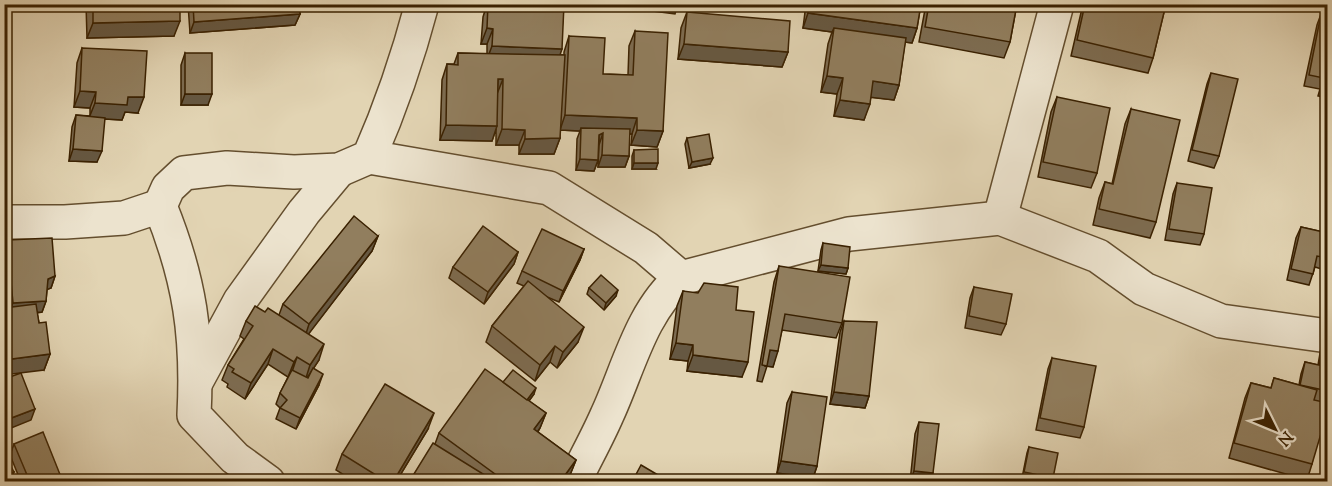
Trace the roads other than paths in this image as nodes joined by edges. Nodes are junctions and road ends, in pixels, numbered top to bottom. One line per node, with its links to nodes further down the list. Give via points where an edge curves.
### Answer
1 (422, 4): 3 (street, via 390,110)
2 (1057, 4): 6 (street)
3 (369, 157): 4 (street); 8 (street, via 549,188 646,248)
4 (339, 170): 5 (street, via 227,168 184,173 168,188); 10 (street, via 303,212 240,301)
5 (160, 206): 7 (street, via 124,218); 10 (street, via 178,250 192,313)
6 (1000, 218): 8 (street, via 849,234); 9 (street, via 1098,256 1144,289 1221,321)
7 (4, 222)
8 (681, 278): 12 (street, via 654,306)
9 (1328, 336)
10 (196, 382): 11 (street, via 194,415 234,458)
11 (268, 482)
12 (574, 482)

